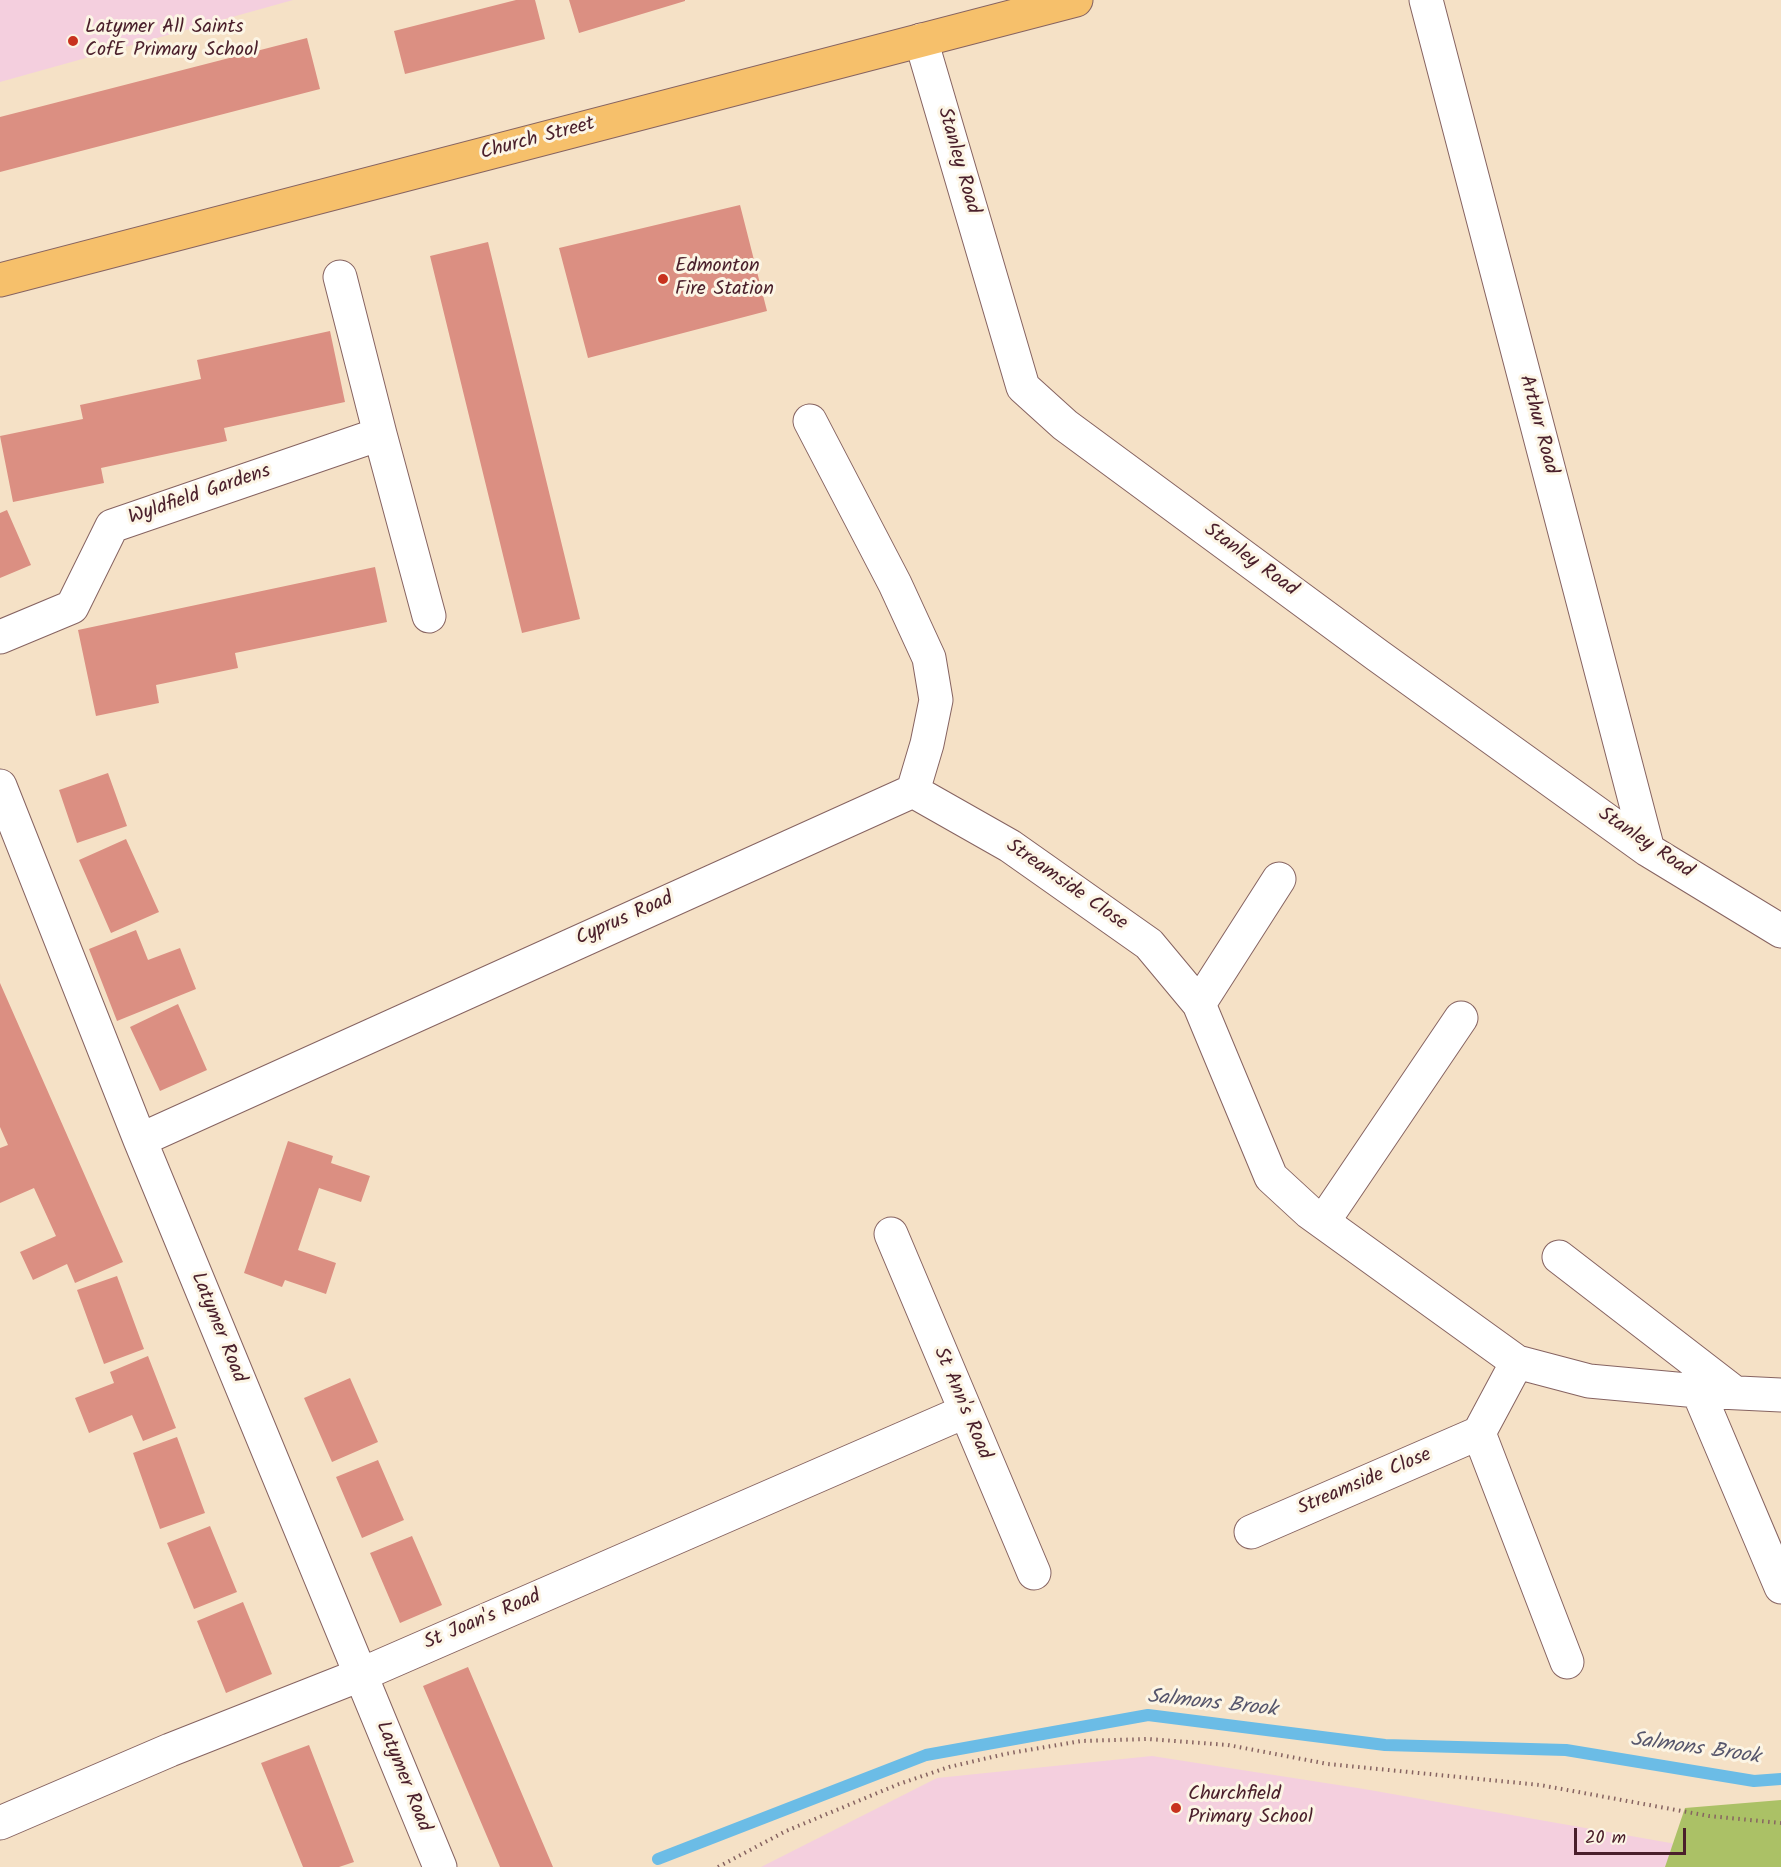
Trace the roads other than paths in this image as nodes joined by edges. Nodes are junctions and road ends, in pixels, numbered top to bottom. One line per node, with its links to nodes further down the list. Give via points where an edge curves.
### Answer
1 (1076, 0): 3 (main road, Church Street)
2 (1426, 0): 12 (street, Arthur Road)
3 (921, 40): 5 (main road, Church Street); 12 (street, Stanley Road, via 1023,387 1065,425 1131,474)
4 (340, 277): 7 (street)
5 (0, 280)
6 (810, 421): 11 (street, via 929,658 936,700)
7 (380, 434): 8 (street); 9 (street, Wyldfield Gardens, via 112,526 72,607)
8 (429, 616)
9 (0, 637)
10 (0, 786): 17 (street, Latymer Road)
11 (913, 791): 15 (street, Streamside Close, via 1010,846 1149,944); 17 (street, Cyprus Road)
12 (1648, 849): 14 (street, Stanley Road)
13 (1279, 879): 15 (street)
14 (1781, 932)
15 (1199, 1004): 18 (street, Streamside Close, via 1271,1176)
16 (1461, 1018): 18 (street)
17 (140, 1140): 31 (street, Latymer Road)
18 (1323, 1222): 21 (street, Streamside Close)
19 (891, 1234): 25 (street, St Ann's Road)
20 (1559, 1257): 23 (street)
21 (1518, 1362): 22 (street, Streamside Close, via 1589,1381); 26 (street)
22 (1698, 1391): 23 (street, Streamside Close); 29 (street)
23 (1734, 1392): 24 (street, Streamside Close)
24 (1781, 1395)
25 (964, 1412): 28 (street, St Ann's Road); 31 (street, St Joan's Road)
26 (1479, 1433): 27 (street, Streamside Close); 30 (street)
27 (1251, 1532)
28 (1034, 1573)
29 (1781, 1587)
30 (1567, 1662)
31 (360, 1675): 32 (street, St Joan's Road); 33 (street, Latymer Road)
32 (0, 1823)
33 (440, 1867)

